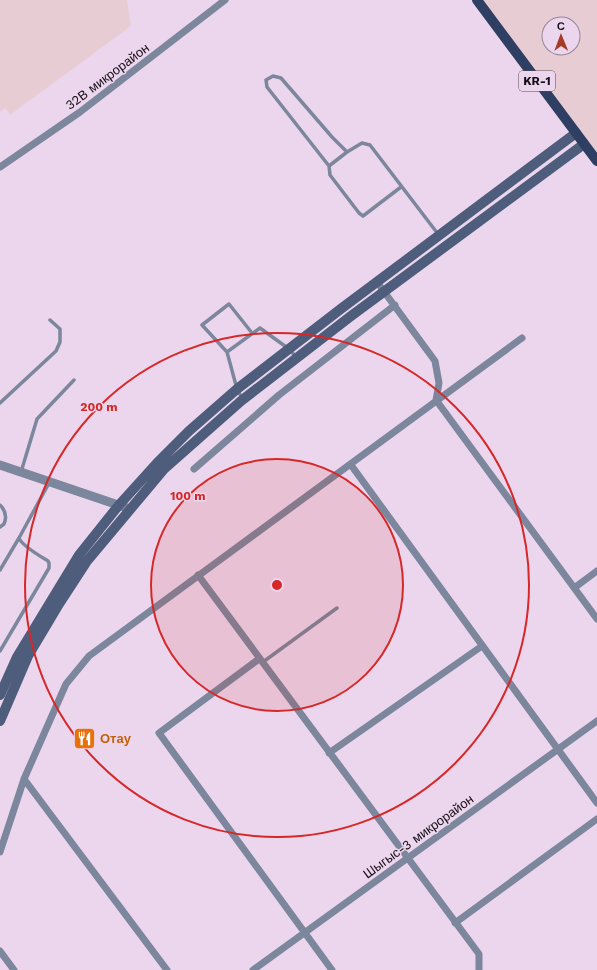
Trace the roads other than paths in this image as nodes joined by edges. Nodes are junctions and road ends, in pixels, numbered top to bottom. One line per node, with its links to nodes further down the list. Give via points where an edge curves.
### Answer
1 (225, 0): 8 (street, 32В микрорайон, via 80,112)
2 (477, 0): 3 (main road, KR-1)
3 (576, 133): 4 (main road, KR-1); 10 (main road)
4 (584, 144): 6 (main road, KR-1); 12 (main road)
5 (347, 152): 7 (lane); 7 (lane, via 281,78 273,76 266,80 267,88); 9 (lane, via 362,143 370,145)
6 (597, 161)
7 (329, 166): 9 (lane, via 330,175 358,213 363,216)
8 (0, 167)
9 (401, 187): 10 (lane)
10 (439, 235): 11 (main road)
11 (377, 282): 12 (street); 17 (main road)
12 (384, 291): 13 (street); 19 (main road)
13 (395, 305): 23 (street, via 435,361 439,383); 27 (street, via 279,395)
14 (50, 320): 24 (lane, via 60,329 60,342 56,351)
15 (252, 333): 17 (lane, via 260,328); 18 (lane); 18 (lane, via 229,304 202,325)
16 (522, 338): 23 (street)
17 (289, 349): 19 (lane); 21 (main road)
18 (227, 352): 21 (lane)
19 (296, 358): 22 (main road)
20 (74, 380): 28 (lane, via 37,420)
21 (237, 389): 22 (lane); 30 (main road, via 189,431)
22 (242, 400): 32 (main road, via 164,469)
23 (436, 400): 26 (street); 38 (street)
24 (0, 403)
25 (0, 465): 28 (street)
26 (351, 465): 37 (street); 41 (street)
27 (194, 468)
28 (21, 472): 29 (street)
29 (50, 482): 30 (street); 34 (lane)
30 (119, 504): 32 (street); 44 (main road, via 79,555 54,594 17,657)
31 (0, 506): 33 (lane, via 6,517)
32 (130, 509): 45 (main road, via 87,561 59,604 28,656)
33 (0, 527)
34 (19, 538): 35 (lane); 42 (lane, via 19,541 48,560 49,566)
35 (0, 570)
36 (597, 571): 38 (street)
37 (198, 575): 43 (street); 49 (street, via 89,656 66,684)
38 (574, 588): 40 (street)
39 (337, 608): 43 (lane)
40 (597, 619)
41 (482, 646): 47 (street); 48 (street)
42 (0, 651)
43 (261, 661): 48 (street); 55 (street, via 159,733)
44 (0, 695)
45 (0, 721)
46 (597, 721): 47 (street, Шыгыс-3 микрорайон)
47 (558, 749): 50 (street); 53 (street, Шыгыс-3 микрорайон)
48 (329, 753): 53 (street)
49 (24, 779): 52 (street); 58 (street)
50 (597, 803)
51 (597, 819): 54 (street)
52 (0, 852)
53 (407, 858): 54 (street); 55 (street, Шыгыс-3 микрорайон)
54 (455, 922): 61 (street, via 479,954)
55 (304, 933): 59 (street, Шыгыс-3 микрорайон); 60 (street)
56 (0, 951): 57 (street)
57 (14, 970)
58 (166, 970)
59 (253, 970)
60 (332, 970)
61 (479, 970)

